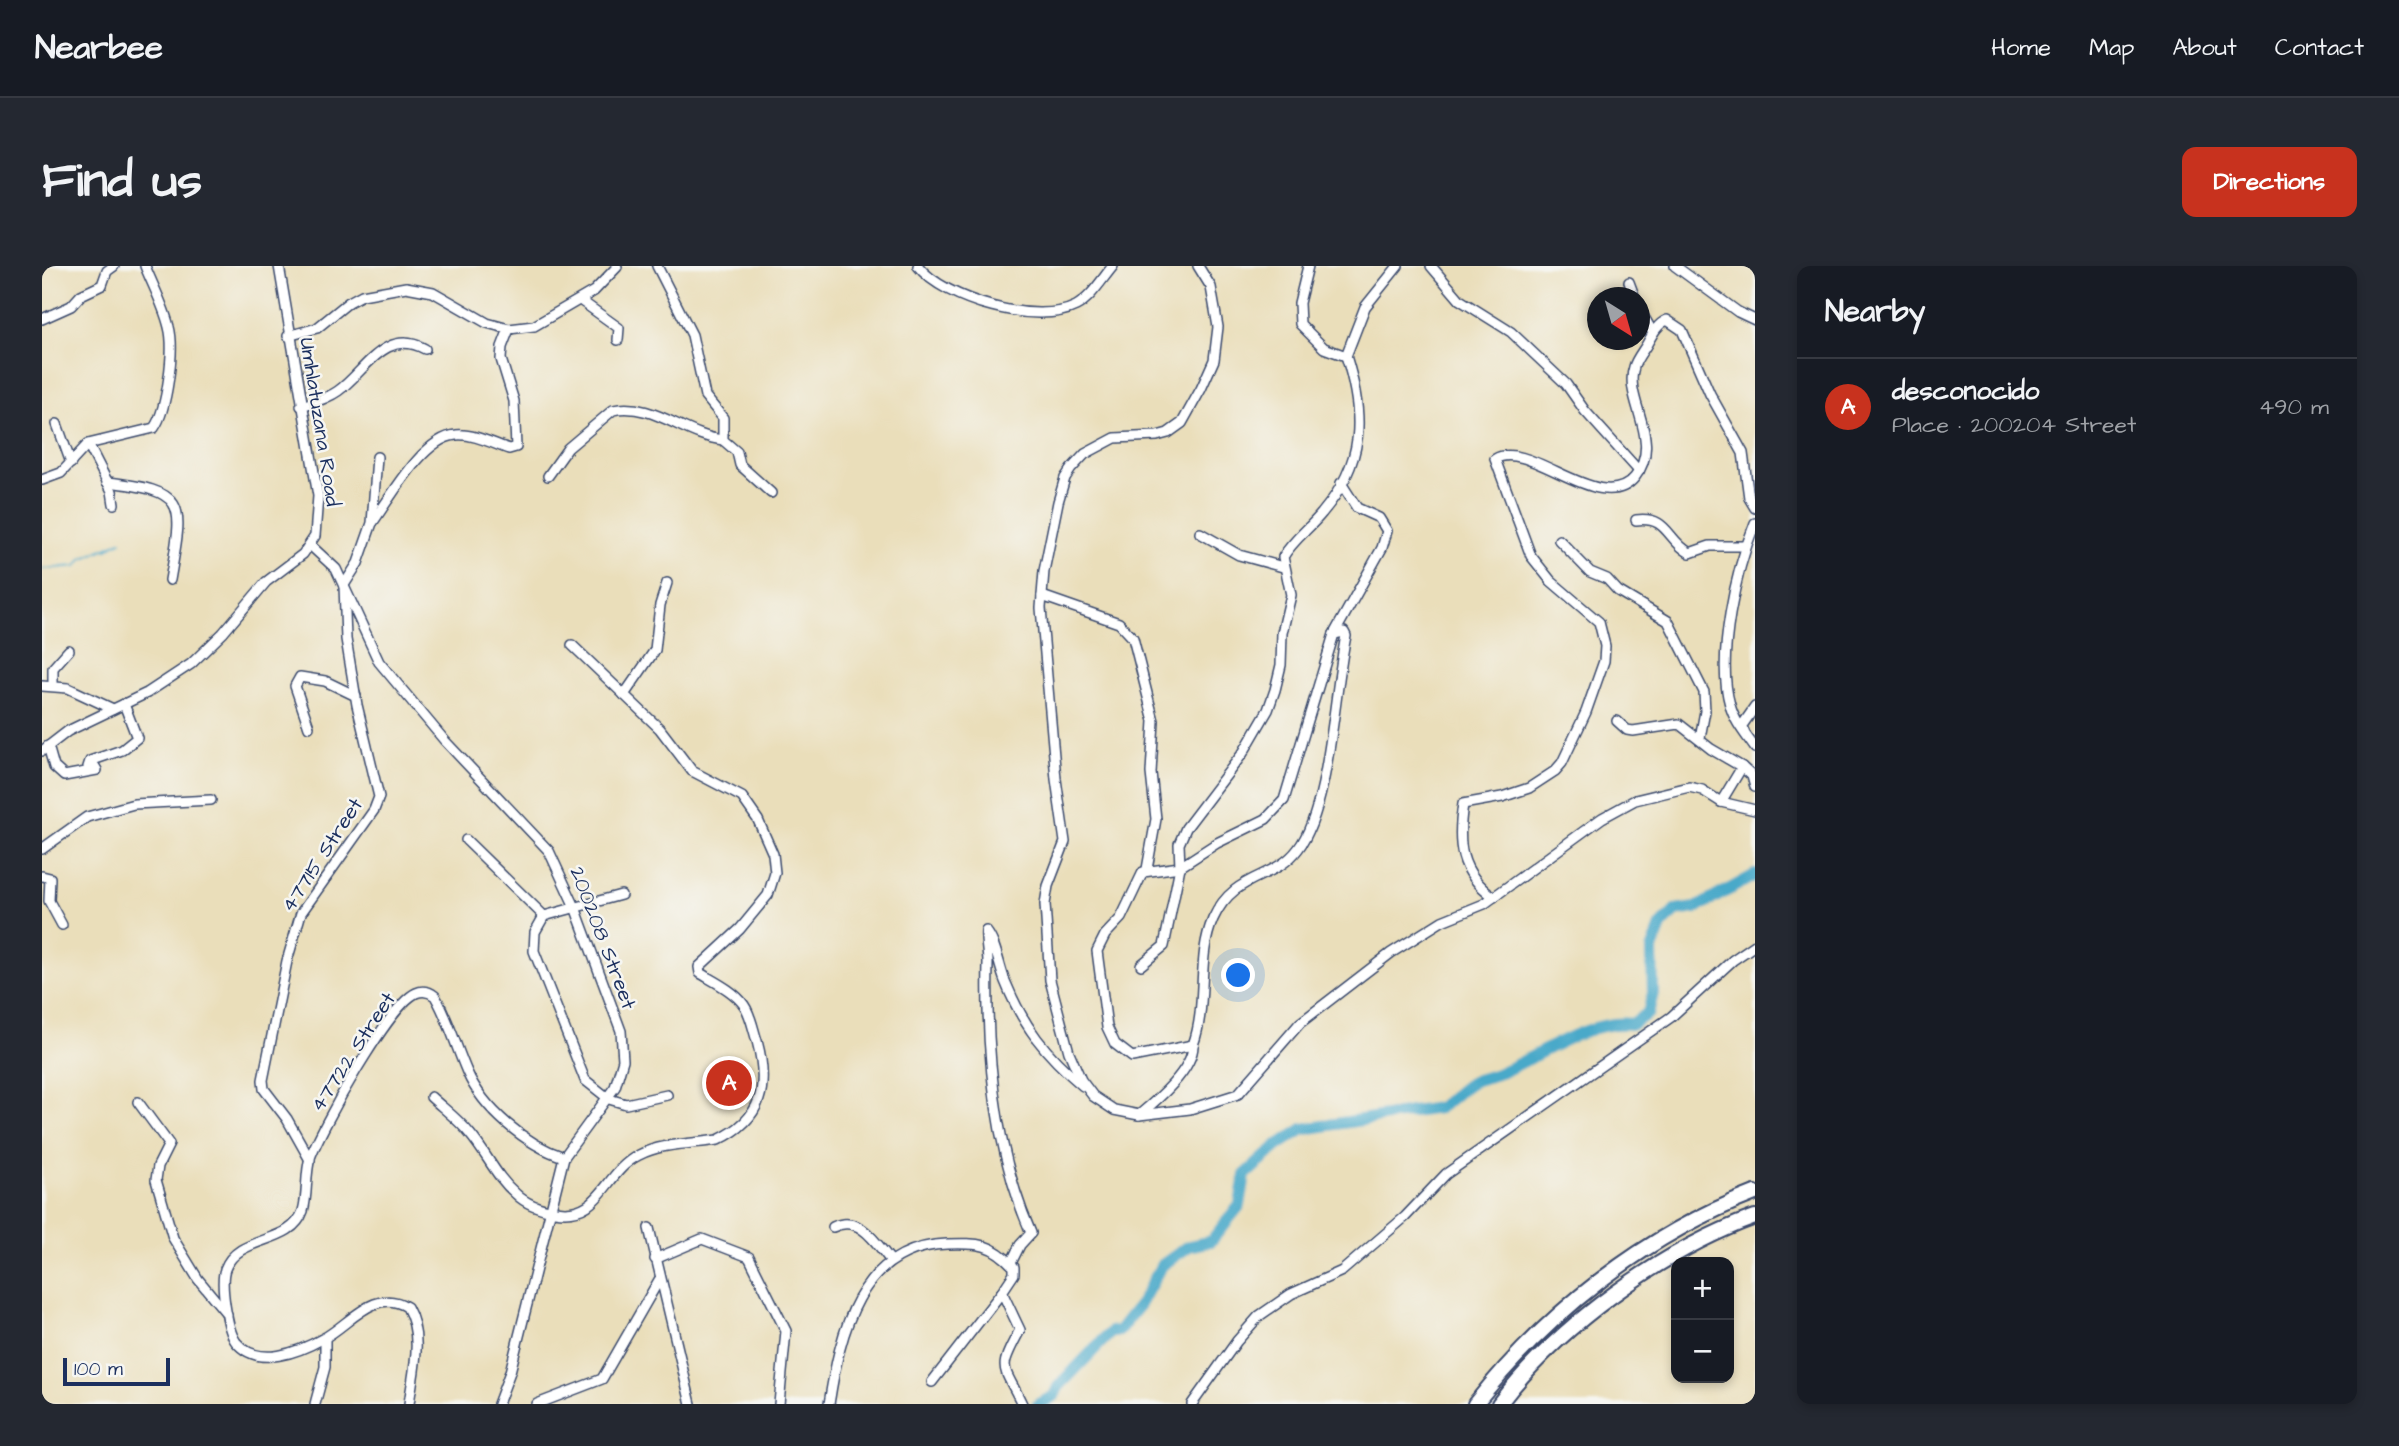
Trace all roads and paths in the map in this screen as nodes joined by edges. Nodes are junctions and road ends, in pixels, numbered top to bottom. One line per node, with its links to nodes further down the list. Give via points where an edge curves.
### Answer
1 (114, 266): 16 (street, via 102,285)
2 (145, 266): 28 (street, via 170,335 160,419 154,428)
3 (279, 266): 21 (street, Umhlatuzana Road)
4 (615, 266): 15 (street)
5 (657, 266): 27 (street, via 692,335 705,396 723,418)
6 (918, 266): 7 (street, via 978,303 1028,311 1073,308)
7 (1112, 266)
8 (1198, 266): 50 (street, via 1216,303 1218,327 1211,369 1176,428 1157,436 1115,438 1085,454 1071,469 1058,502)
9 (1308, 266): 24 (street, via 1299,303 1300,324 1324,348)
10 (1398, 266): 24 (street, via 1365,307)
11 (1431, 266): 31 (street, via 1461,300 1511,332 1566,384)
12 (1675, 266): 17 (street)
13 (1629, 282): 14 (street)
14 (1631, 287)
15 (580, 300): 18 (street, via 534,326); 22 (street, via 619,328)
16 (42, 319)
17 (1755, 320)
18 (509, 328): 21 (street, via 487,323 433,292 407,287 362,295 317,328); 40 (street, via 501,359 512,385 518,445 514,450 462,435 448,436 414,464)
19 (1650, 328): 20 (street)
20 (1653, 333): 31 (street, via 1633,368 1645,433); 38 (street, via 1667,320 1682,330 1743,453 1749,498)
21 (288, 336): 25 (street, Umhlatuzana Road)
22 (618, 341)
23 (425, 349): 25 (street, via 404,342 378,352 339,390)
24 (1346, 356): 35 (street, via 1357,390 1360,436)
25 (301, 406): 44 (street, Umhlatuzana Road, via 318,496 318,523)
26 (57, 424): 30 (street)
27 (723, 440): 32 (street, via 621,408 568,449); 36 (street, via 737,452 740,465)
28 (88, 444): 30 (street); 34 (street)
29 (377, 457): 40 (street)
30 (71, 463): 33 (street, via 56,476)
31 (1639, 471): 80 (street, via 1623,486 1604,490 1546,466 1502,456 1495,459 1531,556 1551,581 1599,622 1605,646 1600,677 1562,763 1529,788 1463,804 1460,840 1468,873)
32 (548, 476)
33 (42, 480)
34 (107, 482): 37 (street); 47 (street, via 155,489 173,503 178,525)
35 (1341, 483): 46 (street, via 1329,505 1286,552); 52 (street, via 1357,508 1379,518 1387,531)
36 (771, 493)
37 (114, 504)
38 (1755, 508)
39 (1636, 520): 45 (street, via 1661,523 1690,553 1710,546)
40 (372, 523): 49 (street, via 358,564)
41 (1755, 523): 45 (street)
42 (1200, 533): 46 (street, via 1239,555)
43 (1559, 540): 66 (street, via 1590,572 1668,621 1704,692)
44 (310, 545): 49 (street, 200208 Street, via 336,569); 60 (street, via 266,582 191,664)
45 (1746, 546): 65 (street, via 1726,631 1729,704)
46 (1283, 567): 76 (street, via 1292,595 1275,690 1243,753 1186,828 1179,844)
47 (170, 580)
48 (667, 583): 58 (street, via 655,650)
49 (344, 585): 51 (street, 200208 Street); 53 (street, 47715 Street)
50 (1042, 596): 77 (street, via 1119,623 1133,638 1154,721 1151,773 1156,819); 87 (street, via 1065,842 1045,904 1050,980 1069,1052)
51 (361, 629): 53 (street); 81 (street, 200208 Street, via 393,680 536,835)
52 (1334, 634): 76 (street, via 1284,800 1266,820); 86 (street, via 1344,632 1346,636 1315,817 1296,852 1237,887 1217,911 1206,946 1202,1010)
53 (346, 639): 59 (street, 47715 Street)
54 (572, 645): 58 (street)
55 (69, 650): 56 (street, via 53,668)
56 (53, 685): 57 (street); 62 (street)
57 (42, 686)
58 (624, 695): 96 (street, via 660,729 692,771 742,797 773,854 775,873 768,895 699,967 700,973 737,997 749,1014 764,1084 747,1121 729,1135 635,1157 583,1210)
59 (356, 696): 64 (street, via 325,681 300,677 295,686); 94 (street, 47715 Street, via 379,797 301,913 263,1080 264,1089 288,1119)
60 (124, 704): 62 (street); 67 (street, via 137,738 122,750 90,761 88,767 97,769 64,776)
61 (1755, 707): 65 (street, via 1741,727)
62 (113, 709): 67 (street)
63 (1617, 721): 66 (street, via 1633,731 1679,724)
64 (309, 727)
65 (1744, 731): 68 (street)
66 (1700, 738): 69 (street)
67 (45, 748)
68 (1755, 748)
69 (1742, 766): 70 (street); 72 (street)
70 (1755, 787)
71 (211, 800): 75 (street, via 134,804 87,817)
72 (1721, 802): 73 (street); 80 (street, via 1689,787 1635,800 1602,818)
73 (1755, 810)
74 (466, 840): 82 (street)
75 (42, 849)
76 (1180, 867): 77 (street); 85 (street, via 1164,946)
77 (1147, 869): 86 (street, via 1097,951 1107,1027 1115,1044 1132,1057)
78 (42, 876): 83 (street, via 50,878 49,901)
79 (621, 894): 81 (street)
80 (1494, 897): 92 (street, via 1412,938 1300,1023 1238,1094 1190,1109)
81 (575, 906): 82 (street); 90 (street, 200208 Street, via 624,1045 620,1073)
82 (544, 916): 90 (street, via 535,932 534,951 582,1076)
83 (62, 925)
84 (1755, 945): 116 (street, via 1671,1017 1446,1174 1405,1217 1342,1270 1259,1316)
85 (1141, 965)
86 (1193, 1045): 92 (street, via 1191,1058 1170,1086)
87 (1087, 1089): 92 (street, via 1114,1110); 101 (street, via 1042,1048 1016,1007 986,931 994,1082 1014,1186 1031,1233)
88 (667, 1095): 90 (street, via 626,1104)
89 (431, 1097): 96 (street, via 471,1134 517,1196)
90 (609, 1099): 93 (street, 200208 Street)
91 (138, 1102): 105 (street, via 169,1144 156,1180 178,1249)
92 (1139, 1115)
93 (564, 1157): 94 (street, 47722 Street, via 530,1142 482,1096 468,1075 440,1005 427,991 413,994 388,1022 335,1106); 96 (street, 200208 Street)
94 (310, 1160): 105 (street, 47722 Street, via 304,1208 294,1226 244,1248 226,1267)
95 (1755, 1193): 117 (highway, via 1677,1229 1579,1296)
96 (549, 1210): 110 (street, 200208 Street)
97 (1755, 1217): 118 (highway, via 1689,1247 1589,1315)
98 (834, 1227): 102 (street, via 843,1223 860,1226)
99 (649, 1228): 100 (street)
100 (655, 1259): 103 (street); 113 (street, via 697,1241 712,1241 746,1254 786,1337)
101 (1013, 1260): 102 (street, via 993,1248 956,1244 910,1249); 104 (street, via 1014,1274)
102 (891, 1261): 114 (street, via 873,1279 849,1318)
103 (659, 1280): 111 (street, via 602,1379); 112 (street)
104 (1002, 1292): 107 (street); 115 (street, via 1020,1325 1004,1369)
105 (228, 1318): 106 (street, via 237,1343 258,1356 282,1355)
106 (325, 1338): 108 (street, via 325,1367); 109 (street, via 374,1304 393,1301 407,1307 417,1338)
107 (932, 1382)
108 (315, 1404)
109 (408, 1404)
110 (498, 1404)
111 (537, 1404)
112 (691, 1404)
113 (779, 1404)
114 (829, 1404)
115 (1022, 1404)
116 (1192, 1404)
117 (1475, 1404)
118 (1499, 1404)

